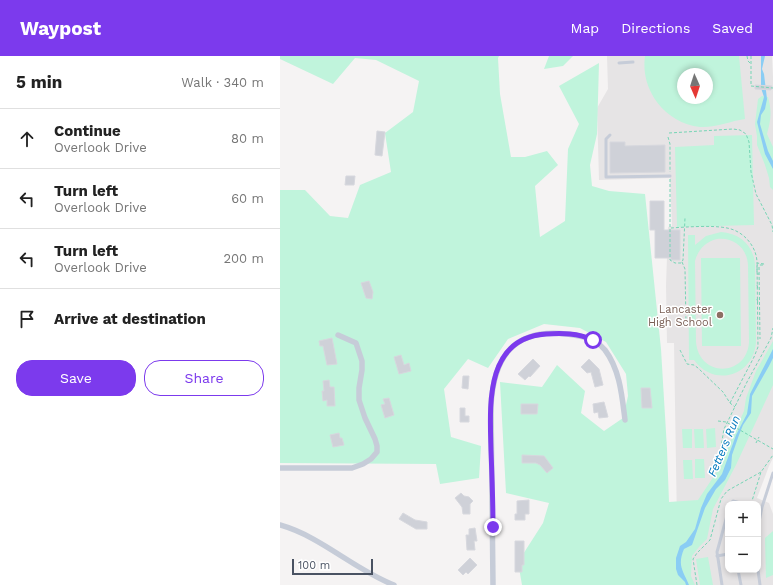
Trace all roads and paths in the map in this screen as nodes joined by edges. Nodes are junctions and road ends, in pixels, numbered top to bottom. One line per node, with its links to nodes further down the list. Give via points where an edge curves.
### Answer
1 (747, 56): 5 (path)
2 (751, 56): 5 (path)
3 (633, 62): 4 (lane)
4 (619, 63)
5 (752, 64): 6 (path, via 751,86)
6 (772, 88)
7 (669, 133): 14 (path, via 732,129 746,134 756,194)
8 (610, 136): 10 (lane, via 606,139 606,177)
9 (668, 137): 10 (path)
10 (670, 176): 13 (path)
11 (685, 218): 12 (path)
12 (684, 227): 13 (path); 15 (path); 16 (path, via 733,229 749,241 756,253)
13 (670, 228): 15 (path, via 670,260 675,263)
14 (773, 232)
15 (682, 262): 25 (path, via 685,269)
16 (757, 263): 18 (path, via 764,264 757,265); 19 (path)
17 (759, 267): 18 (path)
18 (759, 274): 20 (path)
19 (756, 285): 20 (path); 21 (path)
20 (759, 289): 22 (path)
21 (756, 299): 22 (path); 24 (path)
22 (759, 303): 23 (path)
23 (759, 317): 24 (path); 27 (path)
24 (757, 321): 29 (path)
25 (686, 323)
26 (773, 328): 33 (path, via 771,338)
27 (760, 332): 29 (path); 30 (path)
28 (338, 335): 42 (street, via 356,343 362,361 359,396 365,418 377,443 377,452 374,457 352,468)
29 (757, 336): 32 (path, via 756,352)
30 (760, 339)
31 (680, 350): 32 (path, via 687,364 698,368 723,392)
32 (730, 403): 33 (path)
33 (736, 407): 36 (path)
34 (625, 420): 54 (street, via 616,370 604,350 593,340 579,335 540,334 525,338 507,353 495,375 490,405)
35 (718, 421): 36 (path)
36 (728, 423): 38 (path); 41 (path, via 724,429)
37 (759, 437): 38 (path)
38 (758, 440): 39 (path); 40 (path)
39 (756, 443)
40 (773, 449)
41 (720, 453)
42 (280, 468)
43 (761, 472): 45 (path)
44 (773, 473): 46 (lane)
45 (752, 501)
46 (761, 505)
47 (725, 522): 50 (lane)
48 (280, 525): 53 (street, via 305,535 369,574)
49 (725, 555): 50 (lane)
50 (717, 556): 55 (lane)
51 (739, 573): 56 (lane)
52 (758, 573): 57 (lane)
53 (394, 585)
54 (493, 585)
55 (722, 585)
56 (741, 585)
57 (760, 585)

